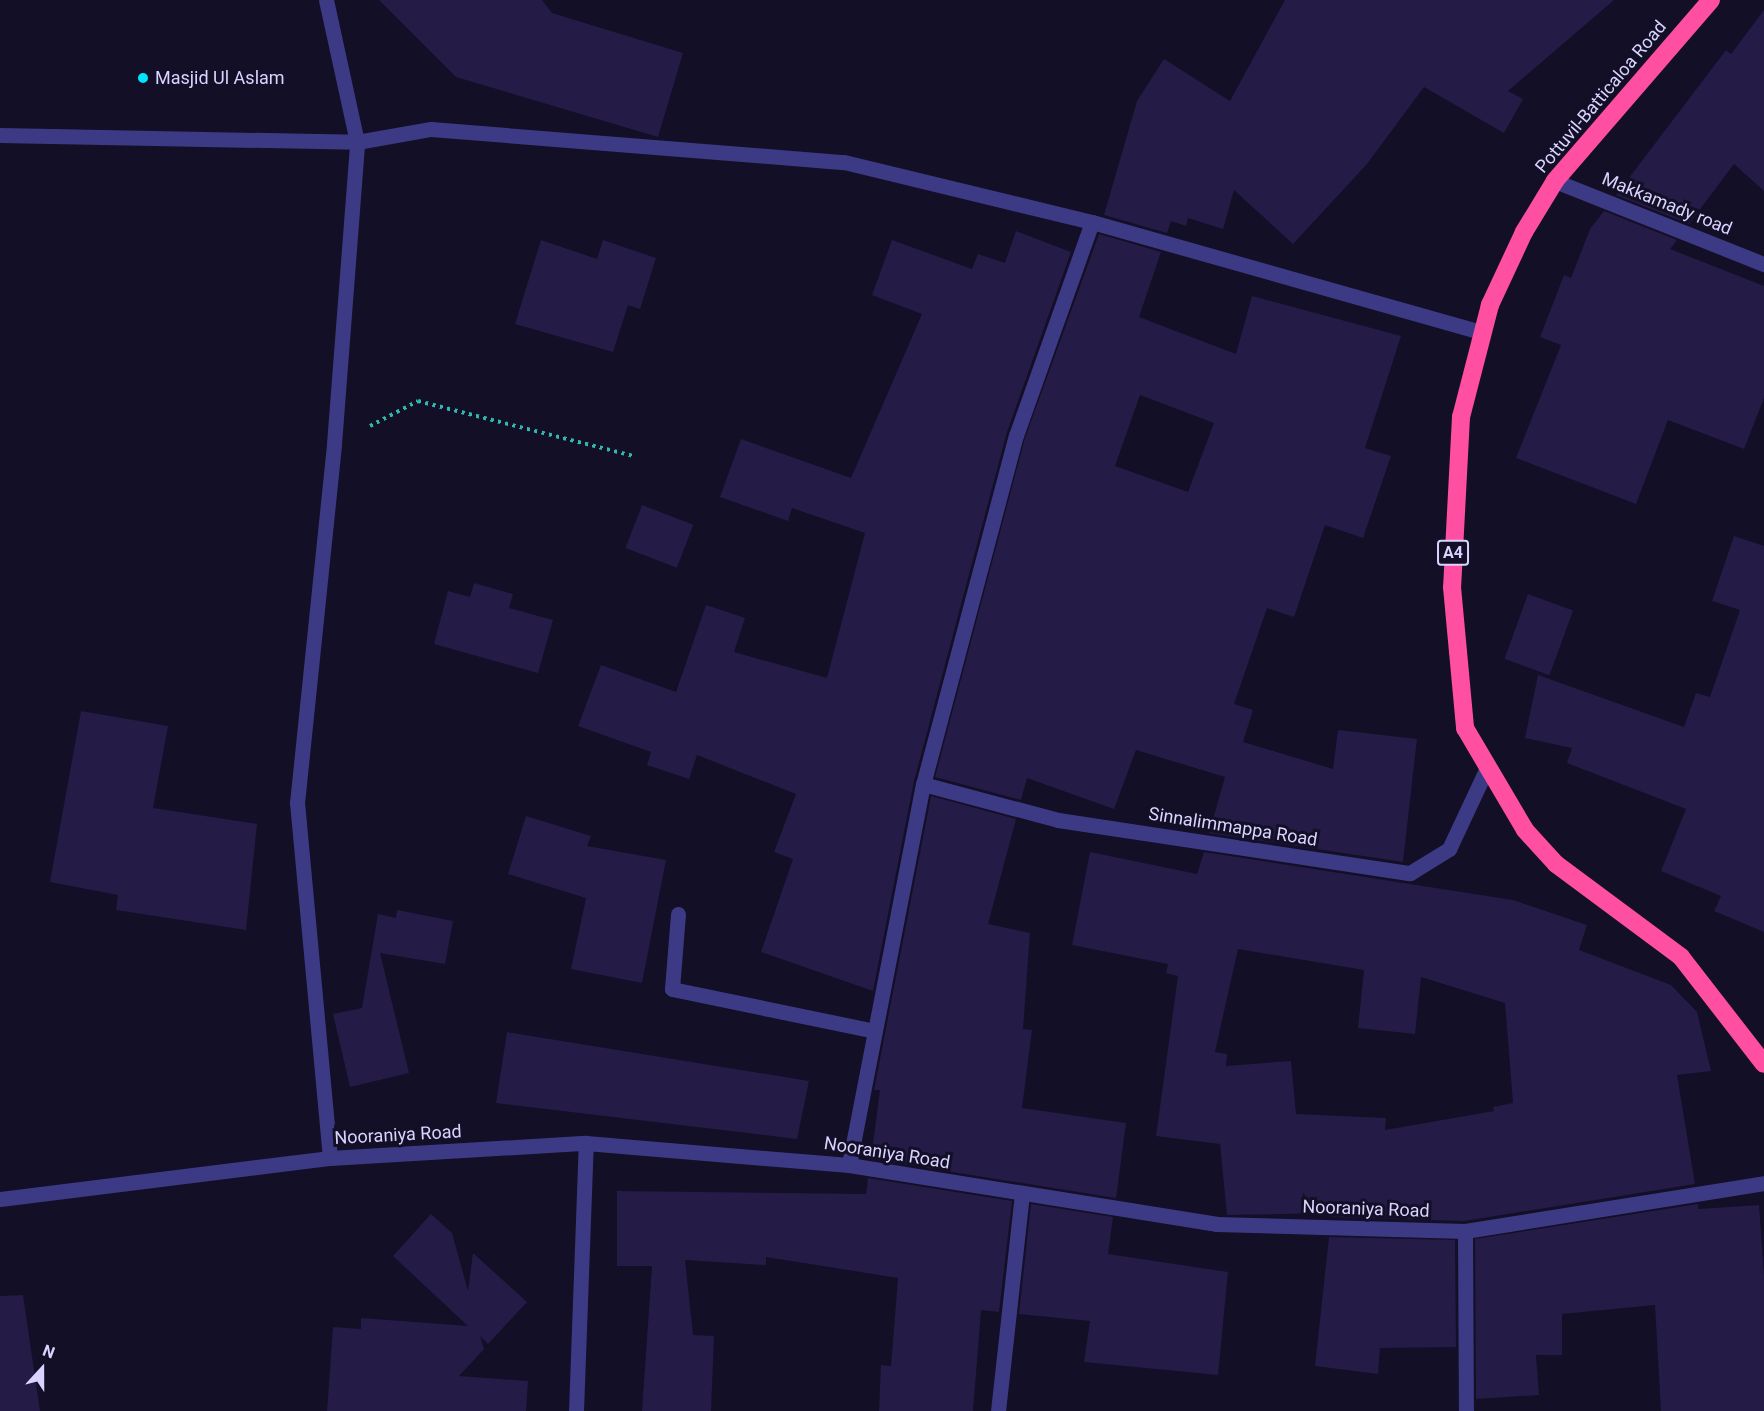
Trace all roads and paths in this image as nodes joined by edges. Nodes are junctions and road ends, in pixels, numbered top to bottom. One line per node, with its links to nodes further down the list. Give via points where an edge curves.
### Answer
1 (326, 0): 4 (street)
2 (1711, 0): 5 (highway, Pottuvil-Batticaloa Road / A4)
3 (0, 135): 4 (street)
4 (357, 142): 6 (street, via 430,129 844,162); 9 (street)
5 (1555, 181): 7 (street, Makkamady road); 8 (highway, Pottuvil-Batticaloa Road / A4, via 1524,232)
6 (1092, 222): 8 (street); 12 (street, via 1016,435)
7 (1764, 264)
8 (1482, 332): 11 (highway, Pottuvil-Batticaloa Road / A4, via 1461,417 1452,587 1465,728)
9 (334, 444): 10 (path, via 418,401); 17 (street, via 297,803)
10 (633, 456)
11 (1486, 770): 12 (street, Sinnalimmappa Road, via 1449,849 1410,873 1058,820); 15 (highway, Pottuvil-Batticaloa Road / A4, via 1525,830 1556,864 1681,957)
12 (923, 784): 14 (street)
13 (678, 914): 14 (street, via 672,989)
14 (874, 1031): 18 (street)
15 (1763, 1059)
16 (586, 1143): 17 (street, Nooraniya Road); 18 (street, Nooraniya Road); 23 (street)
17 (330, 1158): 21 (street, Nooraniya Road)
18 (849, 1165): 20 (street, Nooraniya Road)
19 (1764, 1183): 22 (street, Nooraniya Road)
20 (1022, 1195): 22 (street, Nooraniya Road, via 1217,1224); 24 (street)
21 (0, 1199)
22 (1465, 1231): 25 (street)
23 (576, 1411)
24 (998, 1411)
25 (1466, 1411)

